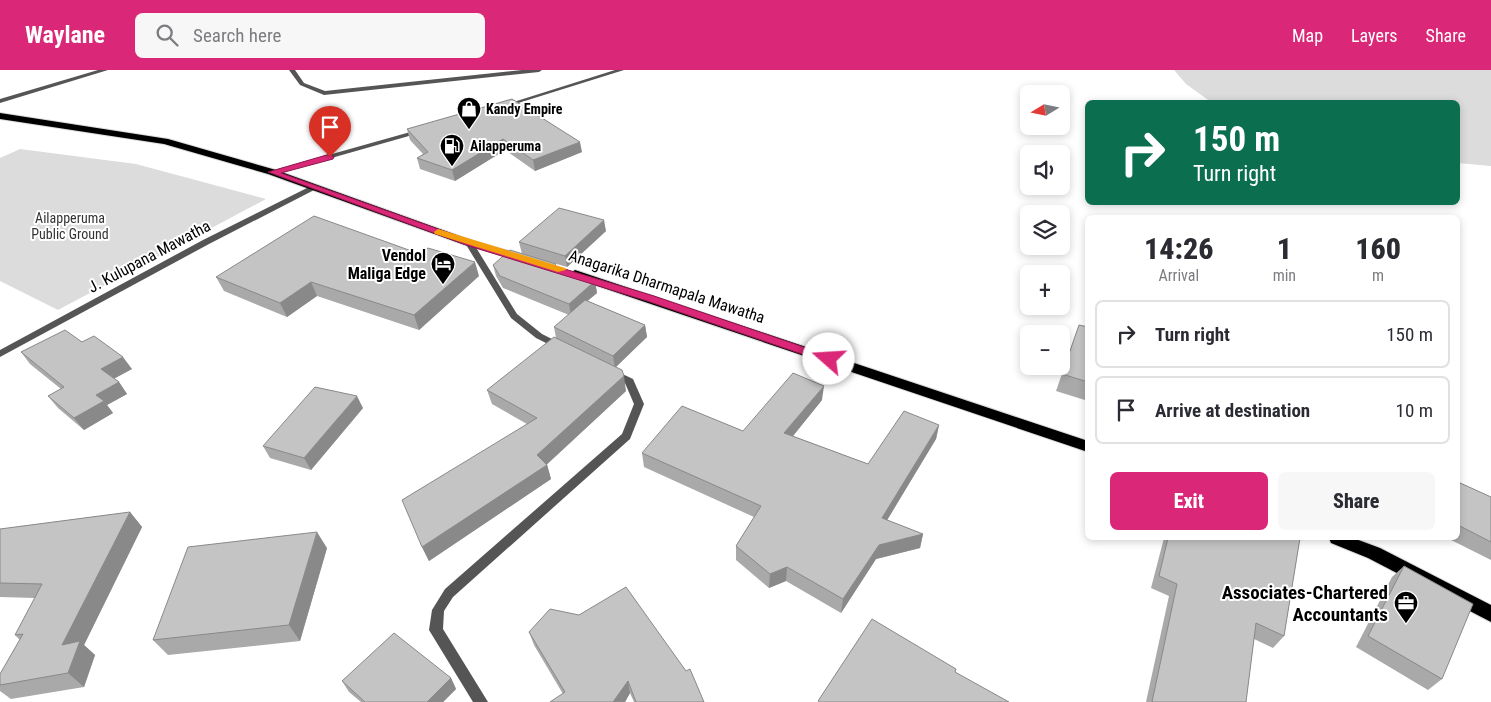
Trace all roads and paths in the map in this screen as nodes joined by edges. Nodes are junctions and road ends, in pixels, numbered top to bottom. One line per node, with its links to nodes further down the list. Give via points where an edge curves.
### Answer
1 (105, 70): 5 (street)
2 (292, 70): 3 (street, via 302,84 324,92)
3 (540, 70)
4 (622, 70): 6 (street)
5 (0, 101)
6 (500, 107)
7 (0, 116): 9 (highway, via 165,141)
8 (425, 130): 9 (street)
9 (272, 172): 10 (highway)
10 (314, 188): 11 (highway); 15 (street, J. Kulupana Mawatha, via 206,242)
11 (469, 243): 12 (highway); 14 (street, via 514,316 539,336)
12 (538, 262)
13 (566, 272): 17 (highway, Anagarika Dharmapala Mawatha)
14 (572, 352)
15 (0, 354)
16 (604, 368): 20 (street, via 629,381 639,404 626,436 449,593 438,610 436,630)
17 (1085, 446)
18 (1343, 540): 19 (highway)
19 (1491, 614)
20 (481, 702)

